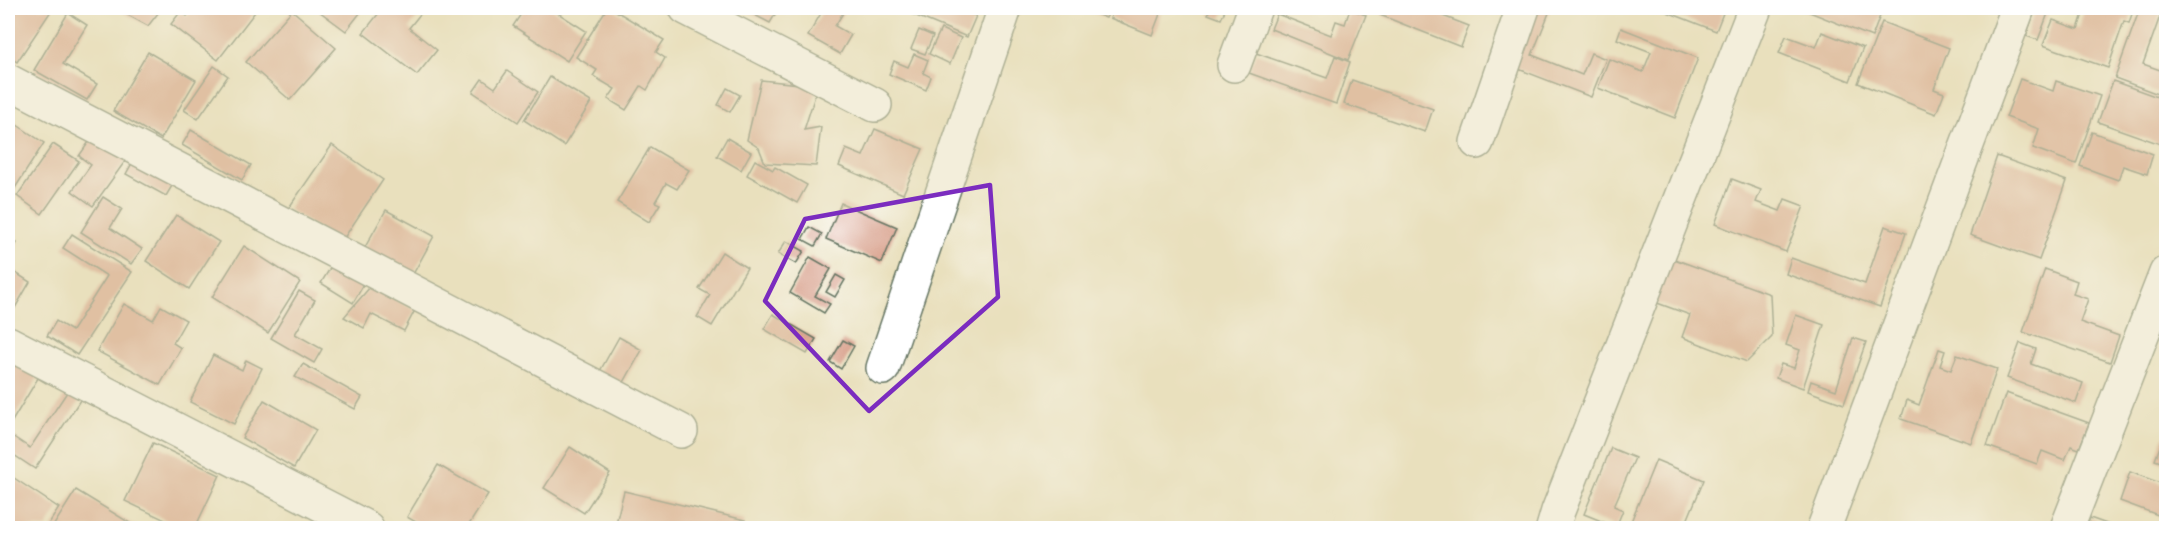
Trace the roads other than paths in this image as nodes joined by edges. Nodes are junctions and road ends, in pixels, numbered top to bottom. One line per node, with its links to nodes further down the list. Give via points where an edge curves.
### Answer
1 (686, 8): 9 (street)
2 (1005, 8): 13 (street)
3 (1255, 8): 7 (street)
4 (1523, 8): 10 (street)
5 (1755, 8): 16 (street)
6 (2018, 8): 17 (street)
7 (1234, 66)
8 (8, 81): 14 (street)
9 (874, 105)
10 (1477, 142)
11 (2166, 273): 18 (street)
12 (8, 343): 15 (street)
13 (883, 368)
14 (681, 431)
15 (367, 528)
16 (1553, 528)
17 (1824, 528)
18 (2067, 528)

